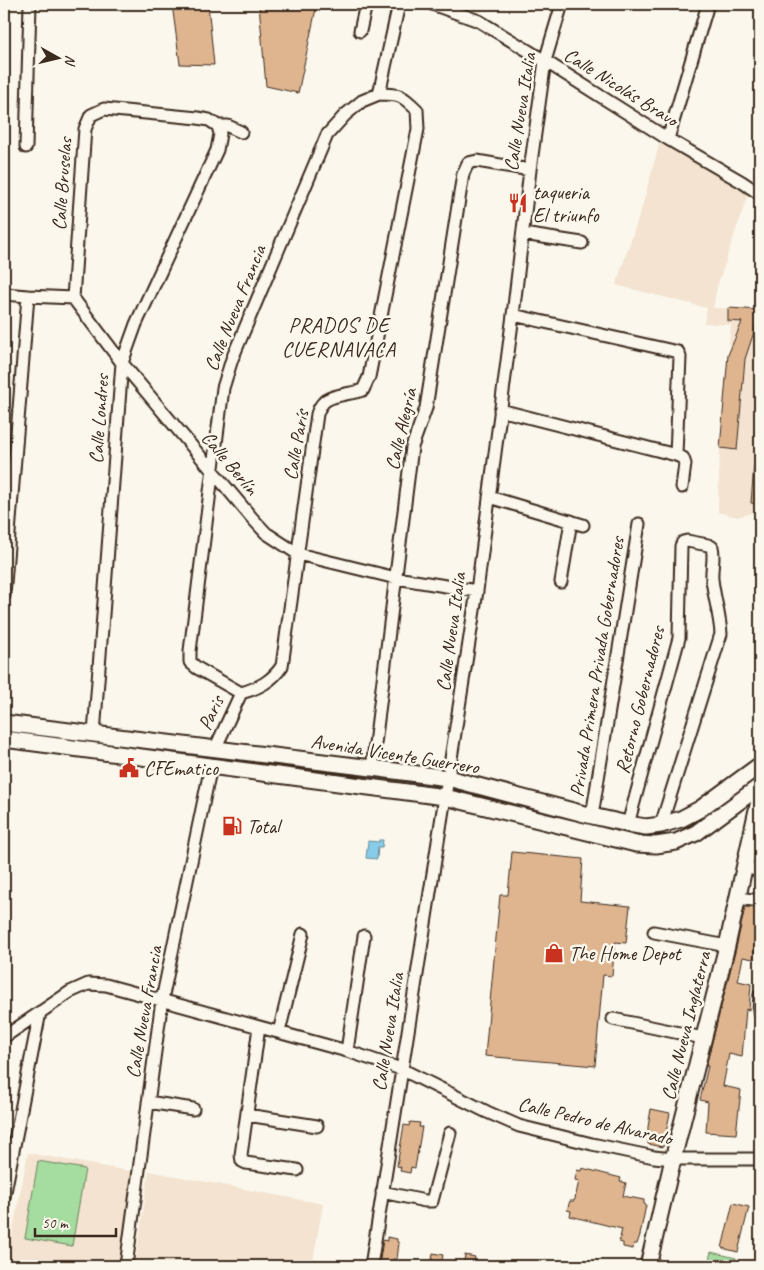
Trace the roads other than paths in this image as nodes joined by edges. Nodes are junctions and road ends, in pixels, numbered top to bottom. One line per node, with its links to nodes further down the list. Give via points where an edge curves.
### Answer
1 (30, 4): 13 (street)
2 (366, 4): 7 (street)
3 (398, 4): 9 (street)
4 (432, 4): 8 (street, Calle Nicolás Bravo, via 479,21)
5 (562, 4): 8 (street, Calle Nueva Italia)
6 (708, 4): 12 (street)
7 (360, 31)
8 (545, 61): 12 (street, Calle Nicolás Bravo); 14 (street, Calle Nueva Italia)
9 (379, 94): 25 (street, Calle Nueva Francia, via 362,100 327,135 232,359 223,388); 31 (street, Calle París, via 403,96 417,110 418,129 369,377 363,390 329,398 322,403 317,414)
10 (218, 126): 11 (street, Calle Bruselas, via 228,126); 20 (street, Calle Bruselas, via 198,118 104,109 91,115 85,129); 22 (street, Calle Londres, via 217,150 136,324)
11 (241, 132)
12 (668, 139): 15 (street, Calle Nicolás Bravo)
13 (26, 147)
14 (530, 170): 16 (street, Calle Nueva Italia); 32 (street, Calle Alegría, via 477,161 468,163 463,174 426,408 412,447)
15 (760, 194)
16 (523, 234): 17 (street); 21 (street, Calle Nueva Italia)
17 (582, 243)
18 (4, 294): 19 (street)
19 (28, 296): 20 (street); 35 (street)
20 (73, 298): 22 (street, Calle Berlín)
21 (513, 315): 23 (street, Calle Nueva Italia); 24 (street, via 678,352)
22 (122, 363): 25 (street, Calle Berlín); 38 (street, Calle Londres)
23 (500, 410): 24 (street); 27 (street, Calle Nueva Italia)
24 (676, 455): 26 (street, via 683,458 685,464)
25 (212, 471): 31 (street, Calle Berlín, via 266,533); 36 (street, Calle Nueva Francia, via 190,662)
26 (682, 488)
27 (490, 496): 28 (street); 34 (street, Calle Nueva Italia)
28 (571, 521): 30 (street); 33 (street)
29 (638, 524): 48 (street, Privada Primera Privada Gobernadores)
30 (583, 525)
31 (298, 554): 32 (street, Calle Berlín); 36 (street, Calle París, via 282,666 265,683)
32 (396, 578): 34 (street, Calle Berlín); 43 (street, Calle Alegría)
33 (561, 582)
34 (477, 592): 44 (street, Calle Nueva Italia)
35 (4, 596)
36 (241, 693): 40 (street, Paris)
37 (4, 724): 38 (main road, Avenida Vicente Guerrero)
38 (94, 734): 40 (main road, Avenida Vicente Guerrero)
39 (4, 739): 42 (main road, Avenida Vicente Guerrero)
40 (216, 748): 43 (main road, Avenida Vicente Guerrero)
41 (760, 765): 51 (main road, Avenida Vicente Guerrero, via 700,808)
42 (211, 766): 47 (main road, Avenida Vicente Guerrero); 61 (street, Calle Nueva Francia)
43 (372, 768): 44 (main road, Avenida Vicente Guerrero)
44 (448, 778): 47 (street, Calle Nueva Italia); 48 (main road, Avenida Vicente Guerrero)
45 (760, 786): 47 (main road, Avenida Vicente Guerrero, via 696,833 676,842 656,845 636,844)
46 (760, 796): 49 (main road, Calle Nueva Inglaterra)
47 (445, 797): 70 (street, Calle Nueva Italia)
48 (592, 816): 50 (main road, Avenida Vicente Guerrero)
49 (757, 822): 52 (main road, Calle Nueva Inglaterra)
50 (628, 824): 51 (main road, Avenida Vicente Guerrero); 51 (street, Retorno Gobernadores, via 678,638 681,546 686,541 712,547 712,576 721,634)
51 (661, 825)
52 (744, 867): 53 (street); 54 (main road, Calle Nueva Inglaterra)
53 (760, 871)
54 (738, 898): 55 (street); 59 (main road, Calle Nueva Inglaterra)
55 (760, 901)
56 (654, 932): 59 (street)
57 (303, 934): 66 (street)
58 (364, 936): 69 (street)
59 (727, 946): 68 (main road, Calle Nueva Inglaterra)
60 (760, 995): 63 (street)
61 (162, 1000): 62 (street, Calle Pedro de Alvarado, via 106,984 88,984); 65 (street, Calle Pedro de Alvarado); 71 (street, Calle Nueva Francia)
62 (40, 1012): 67 (street, Calle Pedro de Alvarado); 80 (street)
63 (760, 1012)
64 (613, 1019): 68 (street)
65 (259, 1027): 66 (street, Calle Pedro de Alvarado); 73 (street)
66 (279, 1032): 69 (street, Calle Pedro de Alvarado)
67 (4, 1036)
68 (703, 1038): 76 (main road, Calle Nueva Inglaterra)
69 (347, 1051): 70 (street, Calle Pedro de Alvarado)
70 (402, 1069): 76 (street, Calle Pedro de Alvarado, via 519,1126); 79 (street, Calle Nueva Italia)
71 (148, 1102): 72 (street); 81 (street, Calle Nueva Francia)
72 (193, 1108)
73 (247, 1115): 74 (street); 78 (street, via 242,1161)
74 (317, 1126)
75 (450, 1133): 79 (street, via 432,1201)
76 (674, 1159): 77 (street, Calle Pedro de Alvarado); 83 (main road, Calle Nueva Inglaterra)
77 (760, 1159)
78 (297, 1170)
79 (382, 1192): 82 (street, Calle Nueva Italia)
80 (4, 1197)
81 (126, 1266)
82 (371, 1266)
83 (648, 1266)

